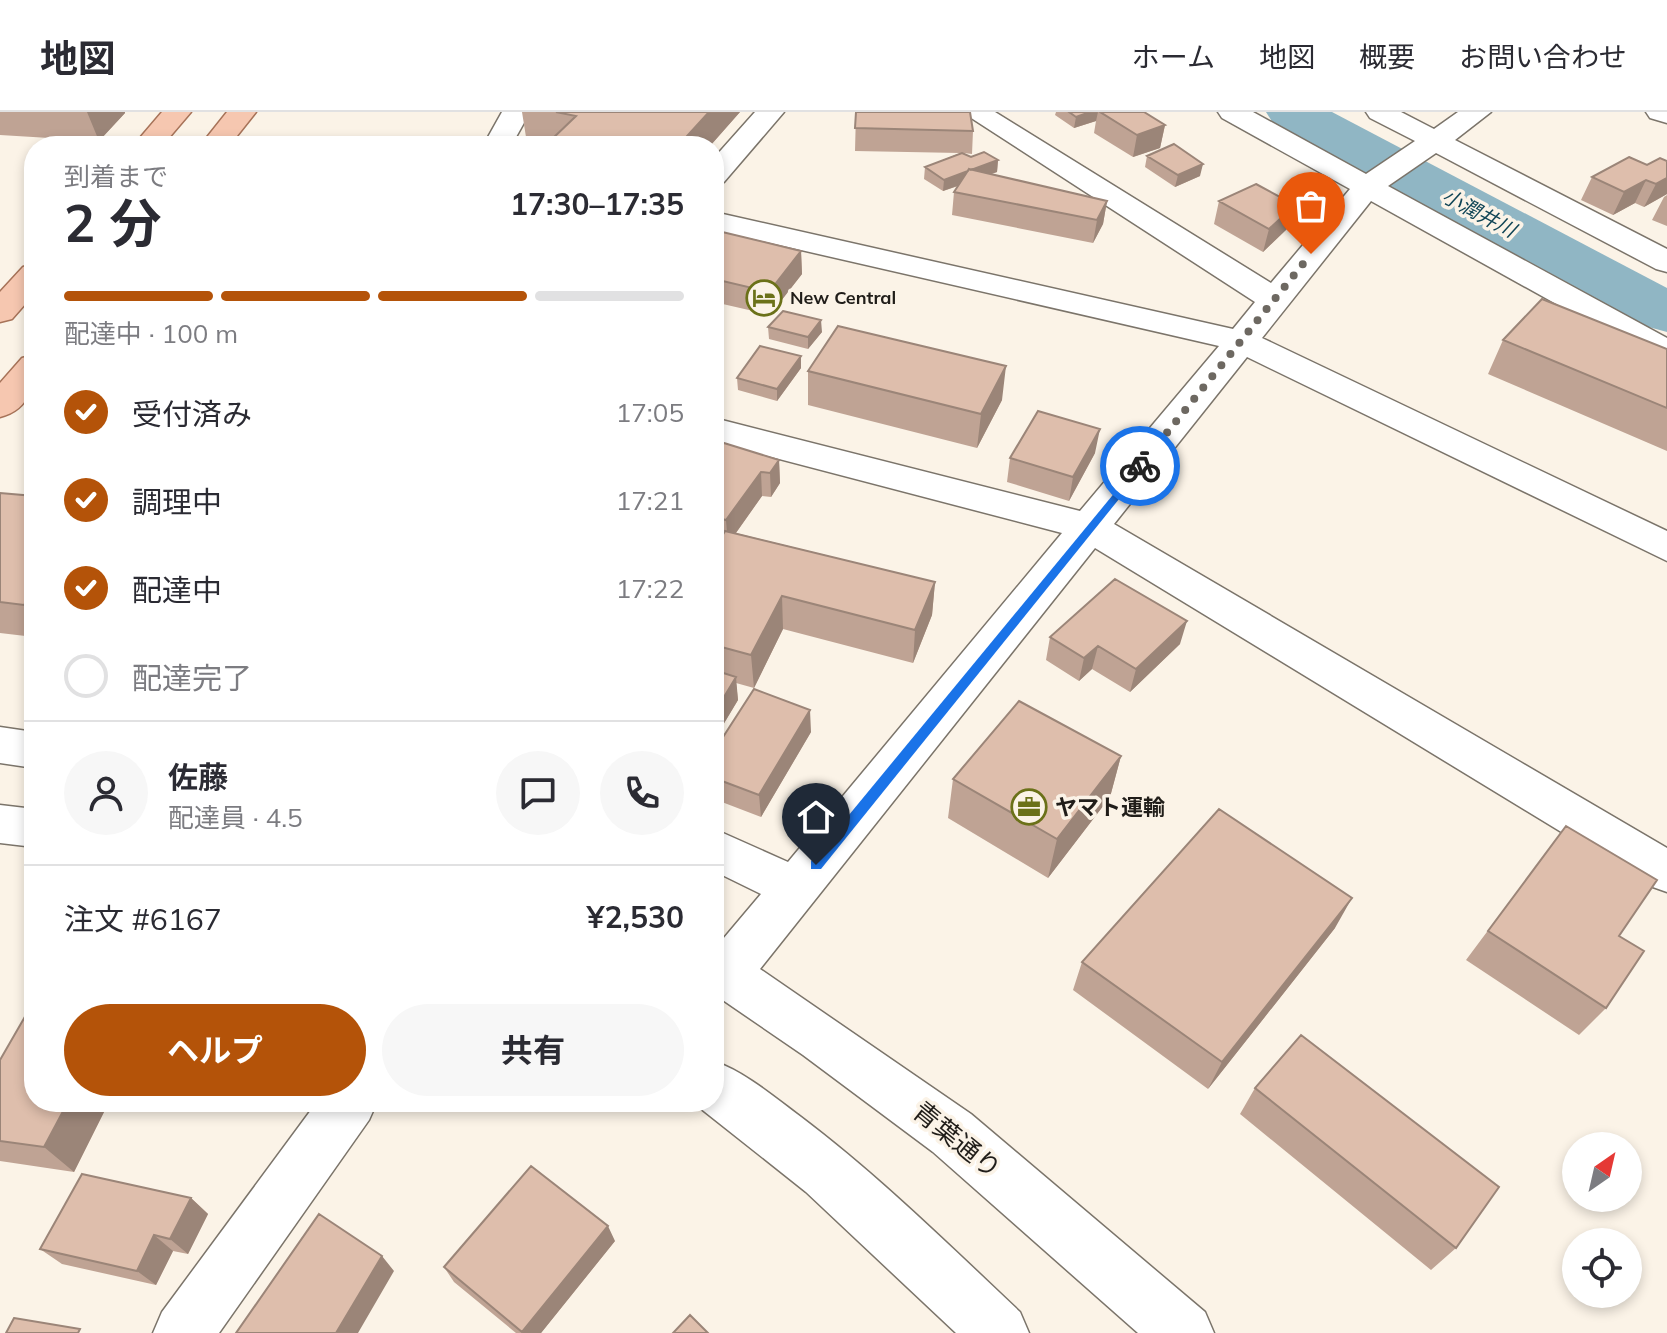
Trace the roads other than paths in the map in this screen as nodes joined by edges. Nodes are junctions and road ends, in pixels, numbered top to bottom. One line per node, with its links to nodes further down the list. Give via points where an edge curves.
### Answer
1 (177, 112): 11 (main road)
2 (242, 112): 12 (main road)
3 (516, 112): 13 (street)
4 (770, 112): 15 (street)
5 (976, 112): 20 (street)
6 (1232, 112): 16 (street)
7 (1380, 112): 14 (street)
8 (1477, 112): 14 (street)
9 (1660, 112): 10 (street)
10 (1667, 115)
11 (156, 136)
12 (222, 136)
13 (503, 136)
14 (1427, 145): 16 (street); 18 (street)
15 (724, 165)
16 (1373, 182): 20 (street); 23 (street)
17 (724, 223): 22 (street)
18 (1667, 262)
19 (24, 285): 21 (main road)
20 (1273, 299): 22 (street)
21 (0, 312)
22 (1242, 341): 27 (street); 28 (street)
23 (1667, 352)
24 (24, 377): 25 (main road)
25 (0, 406)
26 (724, 433): 27 (street)
27 (1090, 527): 34 (street); 35 (street)
28 (1667, 547)
29 (0, 745): 30 (street)
30 (24, 749)
31 (0, 824): 32 (street)
32 (24, 827)
33 (724, 854): 35 (street)
34 (1667, 872)
35 (797, 889): 36 (street)
36 (724, 966)
37 (724, 973): 42 (street, 青葉通り, via 952,1133)
38 (724, 1093): 41 (street, via 882,1223)
39 (343, 1112): 40 (street)
40 (183, 1333)
41 (999, 1333)
42 (1184, 1333)

